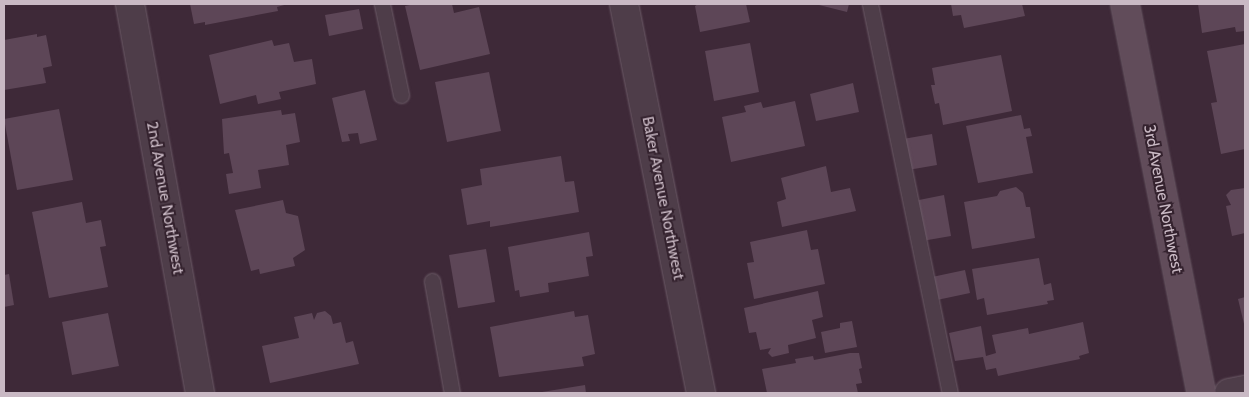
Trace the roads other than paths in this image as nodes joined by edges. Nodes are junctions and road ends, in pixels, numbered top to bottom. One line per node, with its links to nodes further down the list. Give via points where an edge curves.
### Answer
1 (130, 4): 9 (street, 2nd Avenue Northwest)
2 (382, 4): 6 (lane)
3 (624, 4): 11 (street, Baker Avenue Northwest)
4 (870, 4): 12 (lane)
5 (1125, 4): 13 (street, 3rd Avenue Northwest)
6 (401, 95)
7 (432, 281): 10 (lane)
8 (1245, 390): 14 (street)
9 (200, 393)
10 (452, 393)
11 (701, 393)
12 (950, 393)
13 (1201, 393)
14 (1230, 393)

